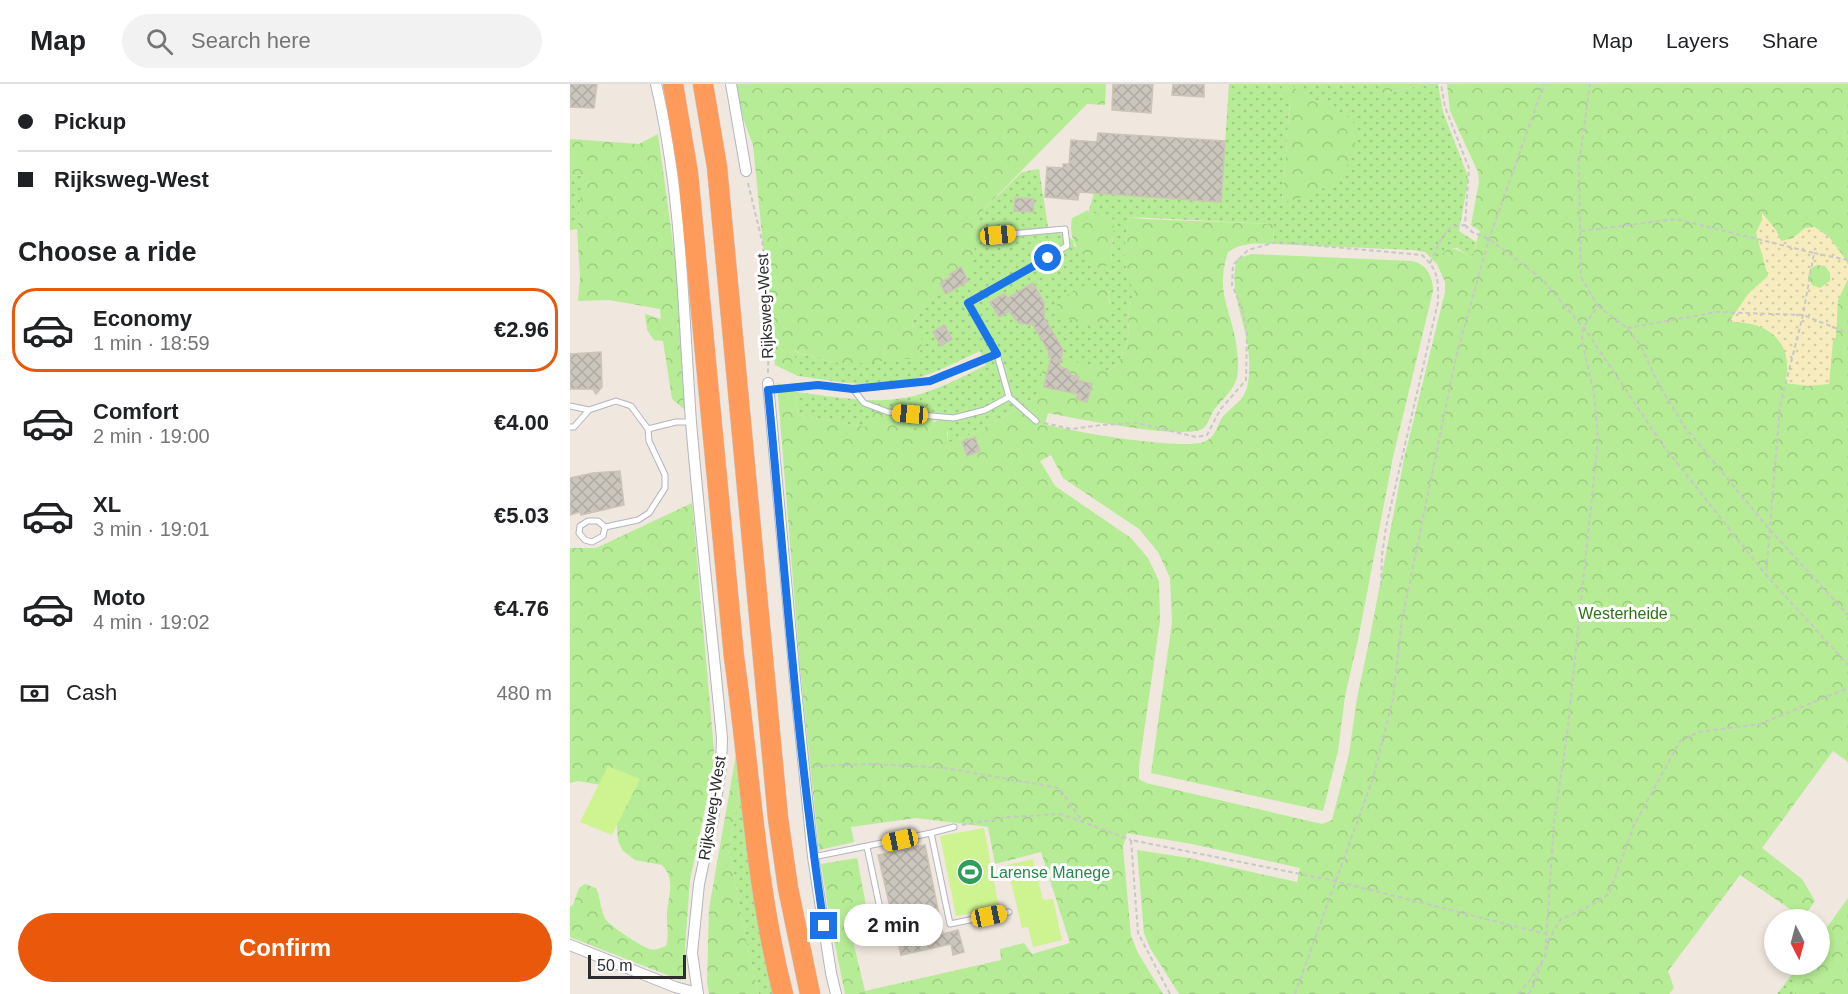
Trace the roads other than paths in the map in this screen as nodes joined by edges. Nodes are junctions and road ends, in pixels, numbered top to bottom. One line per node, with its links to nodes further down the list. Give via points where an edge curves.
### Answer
1 (656, 84): 14 (street, Rijksweg-West, via 681,244)
2 (673, 84): 26 (highway, via 688,173 753,822)
3 (703, 84): 27 (highway, via 717,167 778,818)
4 (731, 84): 5 (street)
5 (746, 171)
6 (998, 235): 7 (lane, via 1065,229 1067,246 968,303)
7 (997, 354): 9 (lane, via 930,381); 10 (lane)
8 (768, 387): 9 (lane, via 818,385); 21 (street)
9 (853, 389): 10 (lane, via 864,403 888,412 954,418 985,410)
10 (1009, 397): 13 (lane)
11 (570, 406): 12 (lane)
12 (589, 411): 15 (lane); 16 (lane, via 616,401 632,406)
13 (1036, 421)
14 (692, 422): 16 (lane); 25 (street, Rijksweg-West, via 722,738 721,767 699,884 692,953)
15 (570, 427)
16 (648, 429): 17 (lane, via 649,441 665,475 665,488 649,513 638,520)
17 (605, 527): 17 (lane, via 603,536 592,542 579,533 580,526 588,521 598,521)
18 (954, 827): 19 (lane)
19 (932, 833): 20 (lane); 22 (lane, via 950,924)
20 (867, 847): 21 (lane); 23 (lane)
21 (813, 857): 28 (street)
22 (1009, 912)
23 (886, 937)
24 (570, 945): 25 (street)
25 (697, 994)
26 (783, 994)
27 (810, 994)
28 (836, 994)

